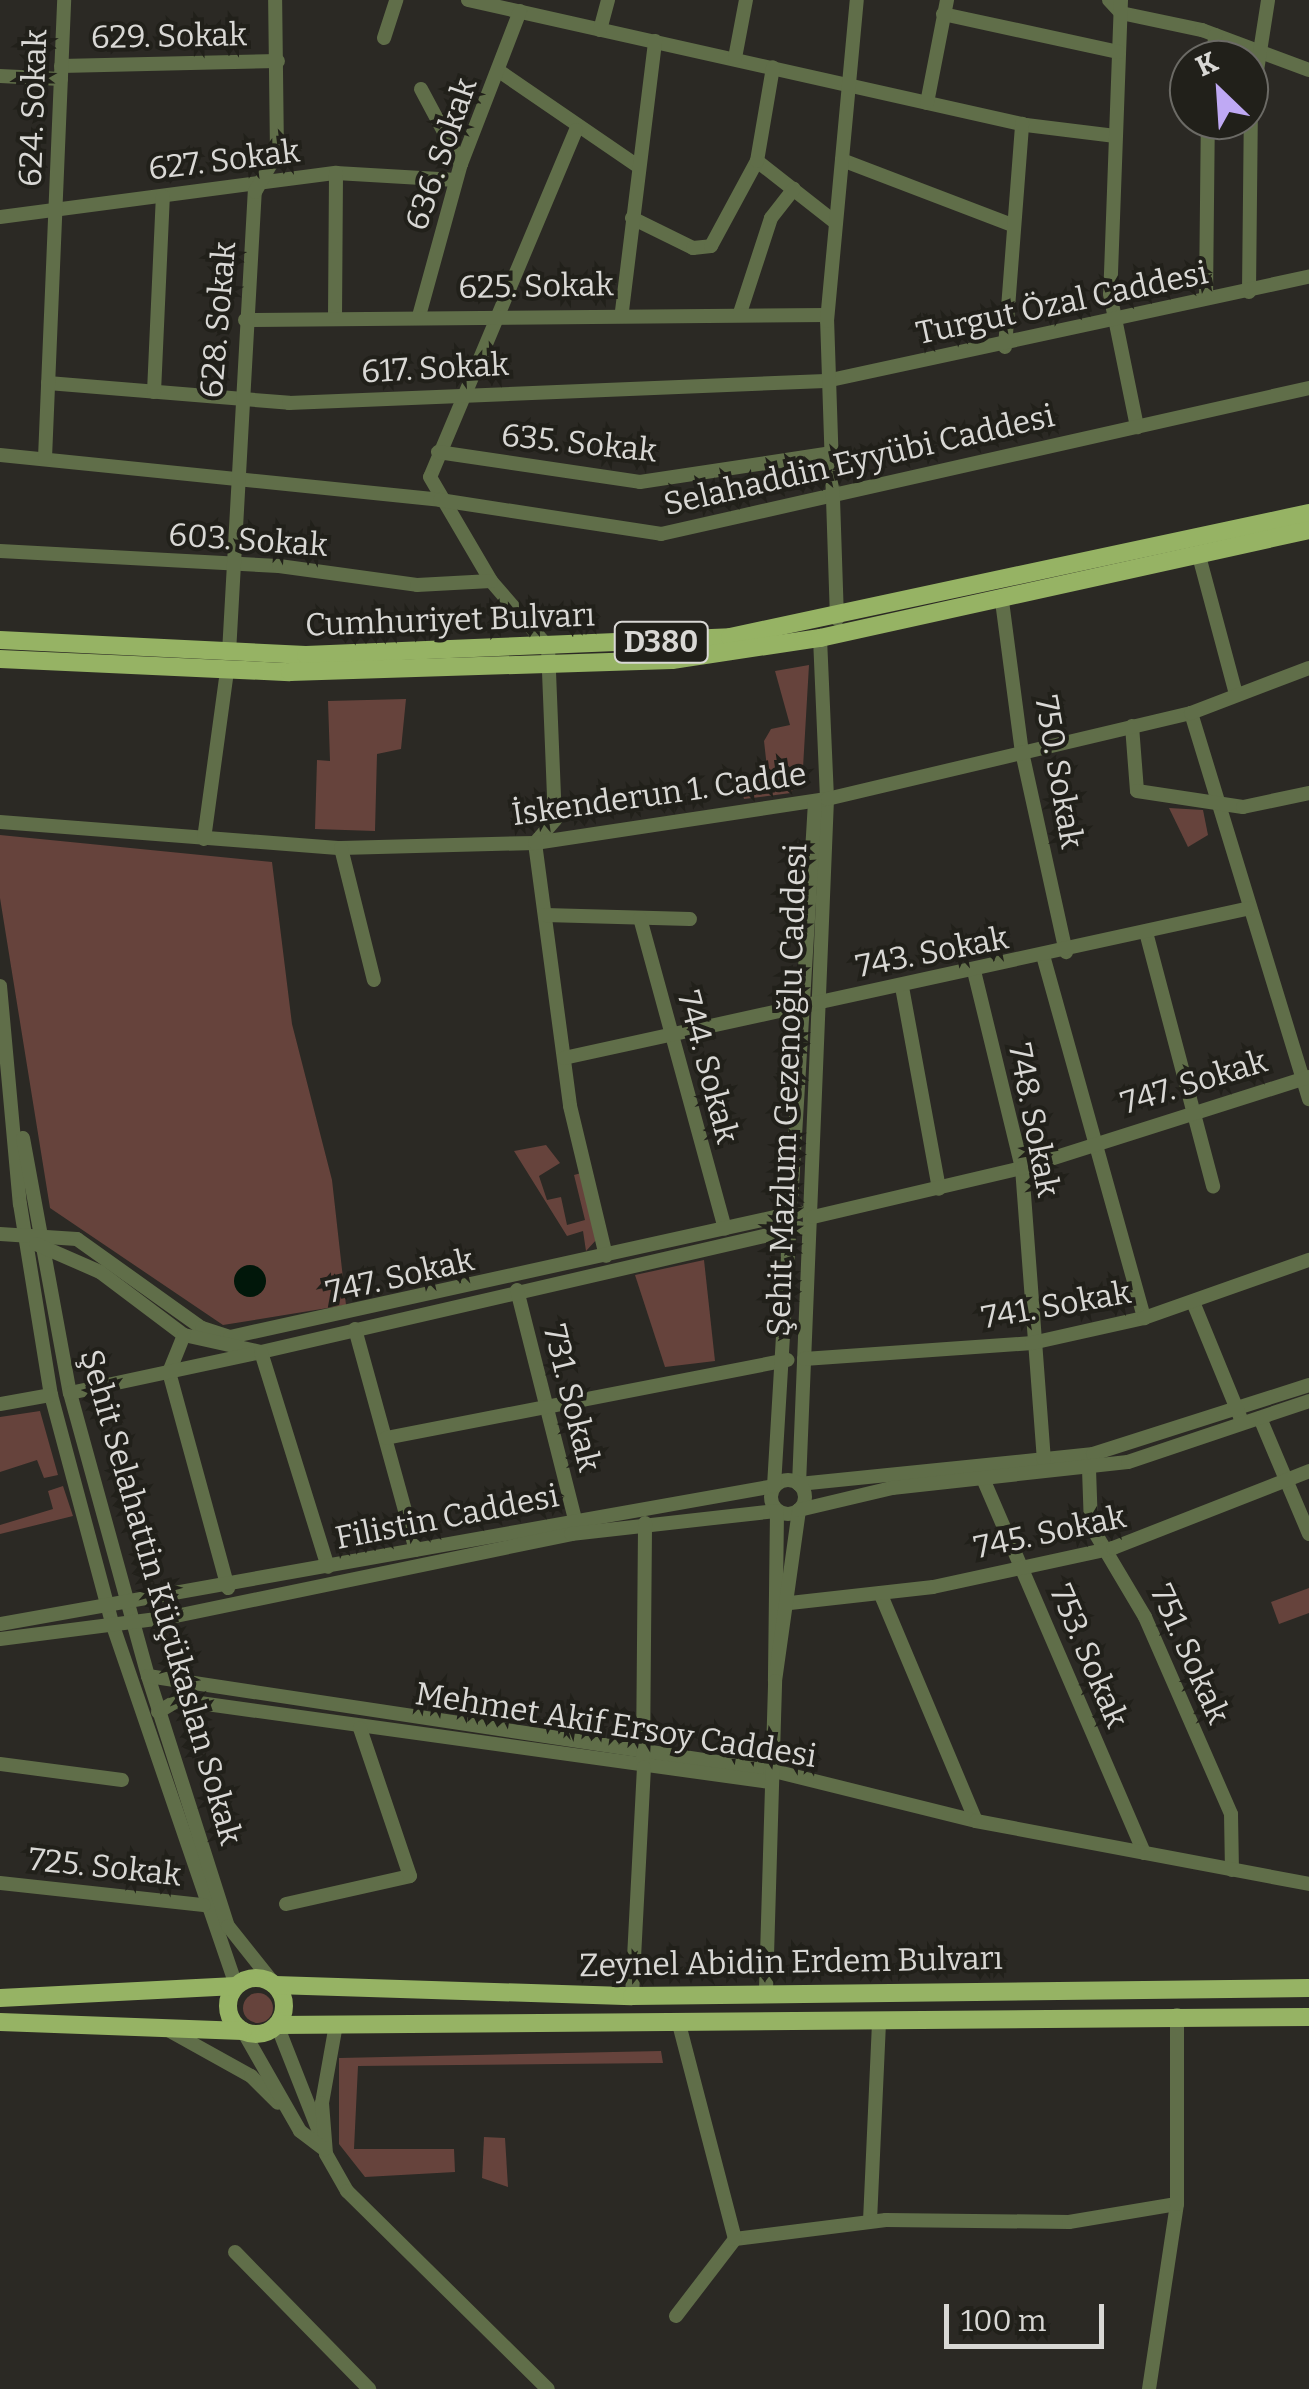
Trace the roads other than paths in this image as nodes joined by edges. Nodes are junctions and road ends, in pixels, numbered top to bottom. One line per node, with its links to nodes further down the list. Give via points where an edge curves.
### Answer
1 (64, 0): 27 (street, 624. Sokak)
2 (275, 0): 23 (street, 628. Sokak)
3 (396, 0): 15 (street)
4 (468, 0): 10 (street)
5 (608, 0): 13 (street)
6 (746, 0): 22 (street)
7 (857, 0): 29 (street)
8 (1109, 0): 12 (street)
9 (1268, 0): 18 (street)
10 (512, 5): 13 (street); 26 (street, 636. Sokak)
11 (945, 7): 20 (street); 31 (street)
12 (1121, 7): 14 (street); 20 (street)
13 (600, 30): 19 (street)
14 (1215, 34): 16 (street); 17 (street)
15 (384, 38)
16 (1215, 40)
17 (1232, 40)
18 (1262, 40)
19 (654, 41): 22 (street); 40 (street)
20 (1119, 52): 34 (street)
21 (1269, 53): 25 (street)
22 (736, 58): 24 (street)
23 (278, 61): 27 (street, 629. Sokak); 43 (street, 628. Sokak, via 277,153)
24 (772, 67): 29 (street); 38 (street)
25 (1309, 70)
26 (499, 71): 33 (street); 39 (street, 636. Sokak)
27 (61, 72): 28 (street, 629. Sokak); 46 (street, 624. Sokak)
28 (0, 76)
29 (852, 86): 31 (street); 37 (street)
30 (420, 89): 39 (street)
31 (927, 103): 32 (street)
32 (1022, 124): 34 (street); 50 (street)
33 (576, 130): 40 (street); 56 (street)
34 (1115, 136): 61 (street)
35 (1208, 140): 53 (street)
36 (1250, 140): 52 (street)
37 (842, 160): 49 (street); 50 (street)
38 (757, 161): 44 (street); 48 (street, via 712,246 692,248)
39 (461, 164): 42 (street, 636. Sokak)
40 (638, 166): 48 (street)
41 (336, 173): 42 (street, 627. Sokak); 43 (street, 627. Sokak); 59 (street)
42 (456, 180): 58 (street, 636. Sokak)
43 (261, 186): 45 (street, 627. Sokak); 60 (street, 628. Sokak)
44 (794, 189): 49 (street); 55 (street, via 771,218)
45 (163, 196): 46 (street, 627. Sokak); 66 (street)
46 (56, 210): 47 (street, 627. Sokak); 64 (street, 624. Sokak)
47 (0, 217)
48 (632, 218): 54 (street)
49 (836, 223): 57 (street)
50 (1010, 224): 62 (street)
51 (1309, 278): 52 (street, Turgut Özal Caddesi)
52 (1249, 292): 53 (street, Turgut Özal Caddesi)
53 (1206, 298): 61 (street, Turgut Özal Caddesi)
54 (622, 311): 55 (street, 625. Sokak); 56 (street, 625. Sokak)
55 (740, 313): 57 (street, 625. Sokak)
56 (499, 315): 58 (street, 625. Sokak); 67 (street)
57 (827, 315): 63 (street)
58 (419, 316): 59 (street, 625. Sokak)
59 (335, 318): 60 (street, 625. Sokak)
60 (246, 320): 68 (street, 628. Sokak)
61 (1114, 323): 62 (street, Turgut Özal Caddesi); 69 (street)
62 (1005, 347): 63 (street, Turgut Özal Caddesi)
63 (826, 381): 67 (street, 617. Sokak); 71 (street)
64 (48, 383): 66 (street, 617. Sokak); 73 (street, 624. Sokak)
65 (1309, 388): 69 (street, Selahaddin Eyyübi Caddesi)
66 (154, 392): 68 (street, 617. Sokak)
67 (459, 392): 68 (street, 617. Sokak); 70 (street)
68 (238, 402): 74 (street, 628. Sokak)
69 (1137, 427): 75 (street, Selahaddin Eyyübi Caddesi)
70 (438, 452): 71 (street, 635. Sokak, via 640,482); 76 (street, via 430,477)
71 (832, 453): 75 (street)
72 (0, 455): 73 (street, Selahaddin Eyyübi Caddesi)
73 (45, 458): 74 (street, Selahaddin Eyyübi Caddesi)
74 (232, 483): 76 (street, Selahaddin Eyyübi Caddesi); 81 (street, 628. Sokak)
75 (835, 490): 76 (street, Selahaddin Eyyübi Caddesi, via 660,534); 84 (street)
76 (440, 500): 82 (street)
77 (1309, 513): 84 (main road, Cumhuriyet Bulvarı / D380)
78 (1309, 530): 80 (main road, Cumhuriyet Bulvarı / D380)
79 (0, 552): 81 (street, 603. Sokak)
80 (1200, 556): 83 (main road, Cumhuriyet Bulvarı / D380); 92 (street)
81 (230, 563): 82 (street, 603. Sokak, via 417,585); 89 (street, 628. Sokak)
82 (491, 581): 87 (street)
83 (1002, 601): 85 (main road, Cumhuriyet Bulvarı / D380); 95 (street, 750. Sokak)
84 (837, 619): 87 (main road, Cumhuriyet Bulvarı / D380)
85 (820, 638): 90 (main road, Cumhuriyet Bulvarı / D380); 97 (street, Şehit Mazlum Gezenoğlu Caddesi)
86 (0, 640): 89 (main road, Cumhuriyet Bulvarı / D380)
87 (548, 648): 89 (main road, Cumhuriyet Bulvarı / D380); 90 (street)
88 (0, 660): 89 (main road, Cumhuriyet Bulvarı / D380)
89 (228, 662): 90 (main road, Cumhuriyet Bulvarı / D380); 100 (street, 628. Sokak)
90 (551, 668): 101 (street, via 555,820)
91 (1309, 668): 92 (street, İskenderun 1. Cadde)
92 (1236, 694): 93 (street, İskenderun 1. Cadde)
93 (1192, 712): 94 (street, İskenderun 1. Cadde); 98 (street)
94 (1132, 726): 95 (street, İskenderun 1. Cadde); 98 (street, via 1137,791)
95 (1022, 752): 97 (street, İskenderun 1. Cadde); 108 (street, 750. Sokak)
96 (1309, 793): 98 (street, via 1244,807)
97 (821, 800): 101 (street, İskenderun 1. Cadde); 114 (street, Şehit Mazlum Gezenoğlu Caddesi)
98 (1217, 801): 103 (street)
99 (0, 822): 100 (street, İskenderun 1. Cadde)
100 (204, 839): 102 (street, İskenderun 1. Cadde)
101 (536, 843): 102 (street, İskenderun 1. Cadde); 104 (street)
102 (341, 848): 111 (street)
103 (1250, 908): 107 (street, 743. Sokak); 117 (street)
104 (545, 915): 105 (street); 116 (street)
105 (640, 918): 106 (street); 115 (street, 744. Sokak)
106 (690, 919)
107 (1147, 936): 108 (street, 743. Sokak); 120 (street)
108 (1066, 952): 109 (street, 743. Sokak)
109 (1044, 959): 110 (street, 743. Sokak); 121 (street)
110 (974, 971): 113 (street, 743. Sokak); 122 (street, 748. Sokak)
111 (374, 980)
112 (0, 987): 118 (street, Şehit Selahattin Küçükaslan Sokak)
113 (902, 987): 114 (street, 743. Sokak); 124 (street)
114 (810, 1004): 115 (street, 743. Sokak); 125 (street, Şehit Mazlum Gezenoğlu Caddesi); 126 (street, Şehit Mazlum Gezenoğlu Caddesi)
115 (671, 1037): 116 (street, 743. Sokak); 127 (street, 744. Sokak)
116 (564, 1058): 132 (street)
117 (1305, 1078): 119 (street); 120 (street, 747. Sokak)
118 (12, 1088): 130 (street, Şehit Selahattin Küçükaslan Sokak); 131 (street, Şehit Selahattin Küçükaslan Sokak)
119 (1309, 1099)
120 (1187, 1113): 121 (street, 747. Sokak); 123 (street)
121 (1094, 1142): 122 (street, 747. Sokak); 136 (street)
122 (1022, 1168): 124 (street, 747. Sokak); 139 (street, 748. Sokak)
123 (1212, 1186)
124 (938, 1189): 126 (street, 747. Sokak)
125 (794, 1213): 126 (street, 747. Sokak); 127 (street, 747. Sokak); 128 (street, Şehit Mazlum Gezenoğlu Caddesi)
126 (813, 1217): 128 (street); 141 (street, Şehit Mazlum Gezenoğlu Caddesi)
127 (725, 1229): 132 (street, 747. Sokak)
128 (792, 1230): 134 (street); 142 (street, Şehit Mazlum Gezenoğlu Caddesi)
129 (0, 1234): 131 (street, 747. Sokak)
130 (42, 1236): 131 (street, 747. Sokak); 132 (street, 747. Sokak, via 77,1239 202,1328 230,1337); 138 (street); 145 (street, Şehit Selahattin Küçükaslan Sokak)
131 (25, 1239): 146 (street, Şehit Selahattin Küçükaslan Sokak)
132 (606, 1256)
133 (1309, 1260): 135 (street, 741. Sokak)
134 (517, 1290): 137 (street); 149 (street, 731. Sokak)
135 (1192, 1302): 136 (street, 741. Sokak); 150 (street)
136 (1144, 1318): 139 (street, 741. Sokak)
137 (355, 1328): 140 (street); 152 (street)
138 (184, 1335): 140 (street); 143 (street)
139 (1032, 1343): 141 (street, 741. Sokak); 153 (street, 748. Sokak)
140 (260, 1352): 143 (street); 168 (street)
141 (804, 1359): 158 (street, Şehit Mazlum Gezenoğlu Caddesi)
142 (787, 1360): 149 (street); 159 (street, Şehit Mazlum Gezenoğlu Caddesi)
143 (169, 1372): 145 (street); 169 (street)
144 (1309, 1385): 150 (street)
145 (70, 1393): 171 (street, Şehit Selahattin Küçükaslan Sokak)
146 (50, 1396): 148 (street); 173 (street, Şehit Selahattin Küçükaslan Sokak)
147 (1309, 1400): 151 (street)
148 (0, 1404)
149 (546, 1408): 152 (street); 162 (street, 731. Sokak)
150 (1241, 1418): 151 (street); 153 (street); 154 (street)
151 (1260, 1418): 156 (street)
152 (386, 1438): 166 (street)
153 (1044, 1460): 158 (street)
154 (1090, 1469): 157 (street); 165 (street, 751. Sokak, via 1088,1512)
155 (1309, 1471): 156 (street, 745. Sokak)
156 (1286, 1480): 164 (street); 165 (street, 745. Sokak, via 1162,1534)
157 (984, 1481): 160 (street, via 892,1488); 167 (street, 753. Sokak)
158 (799, 1484): 159 (street, Filistin Caddesi); 160 (street, Şehit Mazlum Gezenoğlu Caddesi)
159 (774, 1486): 161 (street, Şehit Mazlum Gezenoğlu Caddesi); 162 (street, Filistin Caddesi)
160 (800, 1510): 161 (street, Filistin Caddesi); 172 (street)
161 (777, 1511): 163 (street, Filistin Caddesi); 178 (street)
162 (575, 1520): 166 (street, Filistin Caddesi)
163 (645, 1524): 174 (street, Filistin Caddesi); 181 (street)
164 (1309, 1534)
165 (1100, 1546): 167 (street, 745. Sokak); 187 (street, 751. Sokak, via 1145,1617 1230,1814)
166 (416, 1550): 168 (street, Filistin Caddesi)
167 (1021, 1565): 170 (street, 745. Sokak); 186 (street, 753. Sokak)
168 (328, 1568): 169 (street, Filistin Caddesi)
169 (228, 1588): 171 (street, Filistin Caddesi)
170 (882, 1595): 172 (street, 745. Sokak); 185 (street)
171 (130, 1603): 173 (street); 174 (street, Şehit Selahattin Küçükaslan Sokak)
172 (790, 1603): 178 (street)
173 (111, 1615): 174 (street); 175 (street); 176 (street); 191 (street, Şehit Selahattin Küçükaslan Sokak)
174 (134, 1620): 177 (street, Şehit Selahattin Küçükaslan Sokak)
175 (0, 1624)
176 (0, 1639)
177 (148, 1676): 179 (street, Şehit Selahattin Küçükaslan Sokak); 181 (street, Mehmet Akif Ersoy Caddesi)
178 (775, 1680): 183 (street)
179 (158, 1712): 180 (street, via 178,1700); 192 (street, Şehit Selahattin Küçükaslan Sokak, via 228,1926)
180 (360, 1728): 181 (street); 190 (street, via 410,1876)
181 (643, 1762): 183 (street, Mehmet Akif Ersoy Caddesi); 196 (street)
182 (0, 1764): 184 (street)
183 (770, 1776): 185 (street, Mehmet Akif Ersoy Caddesi); 195 (street)
184 (122, 1780)
185 (976, 1821): 186 (street, Mehmet Akif Ersoy Caddesi)
186 (1144, 1853): 187 (street, Mehmet Akif Ersoy Caddesi)
187 (1232, 1870): 189 (street, Mehmet Akif Ersoy Caddesi)
188 (0, 1883): 191 (street, 725. Sokak)
189 (1309, 1884)
190 (286, 1904)
191 (204, 1905): 193 (street, Şehit Selahattin Küçükaslan Sokak)
192 (275, 1985): 193 (main road, via 251,1978); 196 (main road, Zeynel Abidin Erdem Bulvarı); 203 (main road, via 284,2009)
193 (236, 1986): 197 (main road); 206 (main road, via 228,2010)
194 (1309, 1988): 195 (main road, Zeynel Abidin Erdem Bulvarı)
195 (766, 1989): 196 (main road, Zeynel Abidin Erdem Bulvarı)
196 (632, 1996)
197 (0, 1998)
198 (1177, 2015): 199 (main road, Zeynel Abidin Erdem Bulvarı); 202 (main road, Zeynel Abidin Erdem Bulvarı); 209 (street)
199 (1309, 2017)
200 (678, 2020): 202 (main road, Zeynel Abidin Erdem Bulvarı); 205 (main road, Zeynel Abidin Erdem Bulvarı); 211 (street)
201 (0, 2022): 204 (main road)
202 (879, 2023): 210 (street)
203 (277, 2025): 205 (main road, Zeynel Abidin Erdem Bulvarı); 206 (main road); 208 (street)
204 (163, 2027): 206 (main road); 207 (street, via 251,2076)
205 (335, 2030): 208 (street, via 321,2077)
206 (243, 2031): 207 (street)
207 (292, 2119): 208 (street)
208 (326, 2154): 215 (street, via 347,2191)
209 (1177, 2204): 210 (street, via 1069,2222); 216 (street)
210 (870, 2221): 211 (street)
211 (735, 2238): 213 (street)
212 (235, 2252): 214 (street)
213 (676, 2316)
214 (370, 2389)
215 (548, 2389)
216 (1149, 2389)

